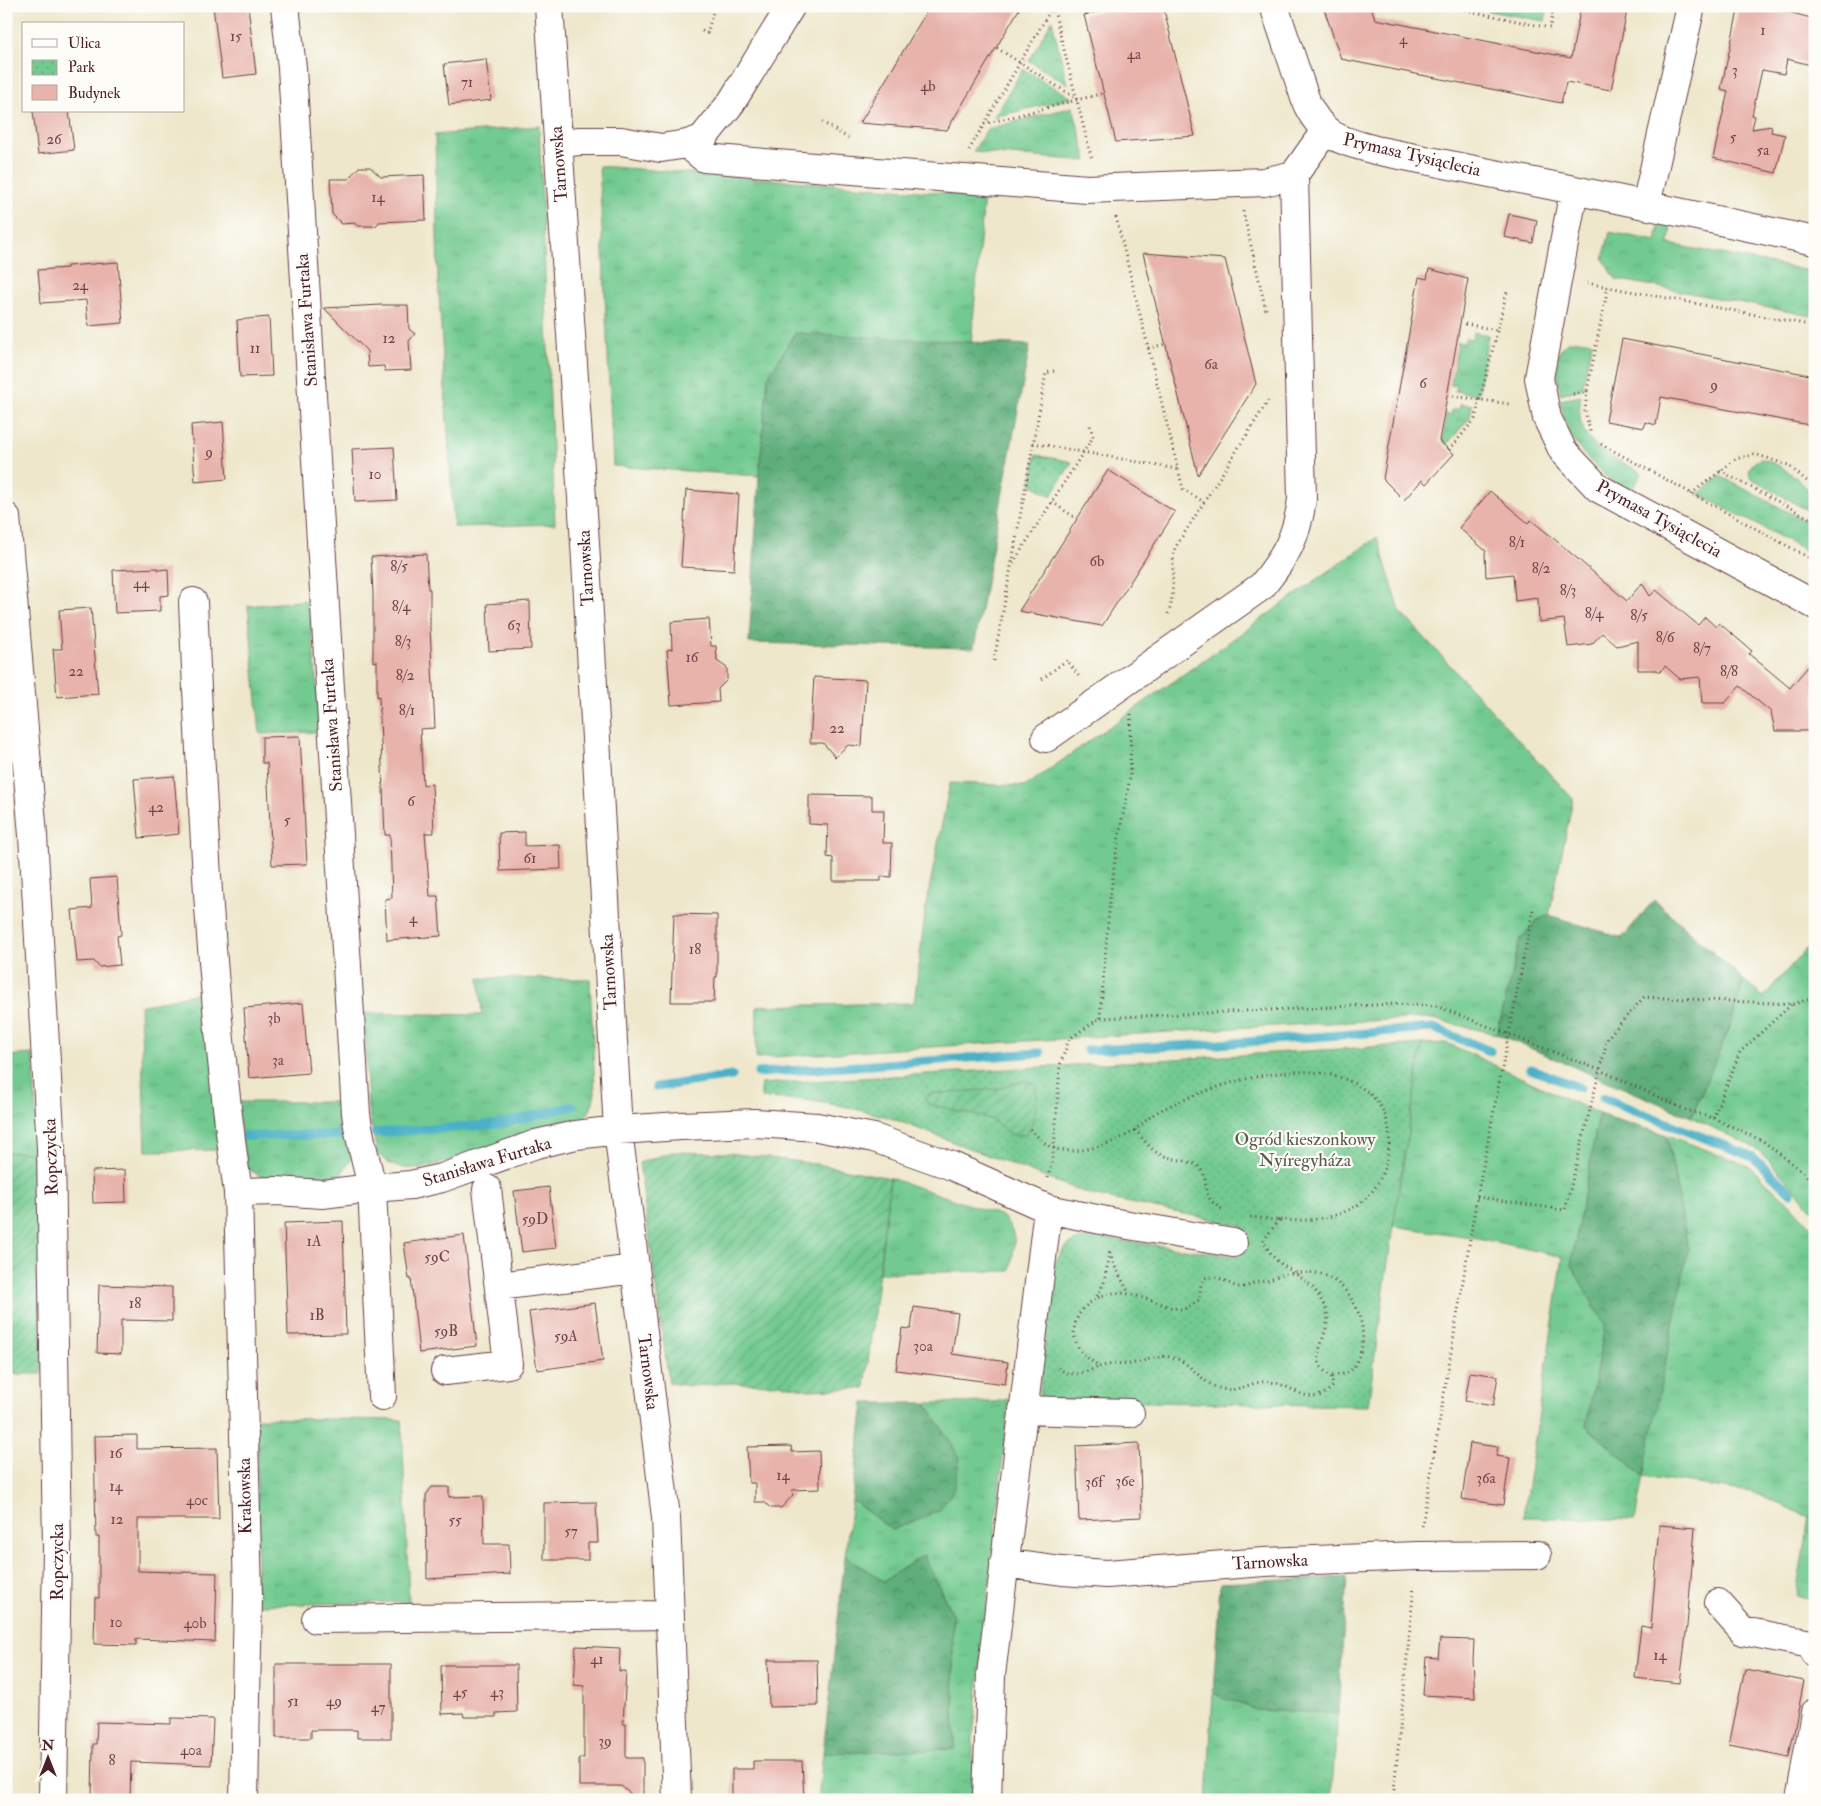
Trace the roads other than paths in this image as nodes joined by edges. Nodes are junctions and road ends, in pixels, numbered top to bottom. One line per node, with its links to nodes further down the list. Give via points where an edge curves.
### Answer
1 (284, 6): 18 (street, Stanisława Furtaka, via 292,68 356,1113 359,1140)
2 (549, 6): 7 (street, Tarnowska)
3 (791, 6): 8 (street, via 731,103 702,140)
4 (1274, 6): 6 (street, Prymasa Tysiąclecia, via 1307,104)
5 (1692, 6): 11 (street)
6 (1325, 131): 9 (street); 10 (street, Prymasa Tysiąclecia, via 1343,141 1375,150)
7 (558, 143): 8 (street, via 621,141 661,148); 17 (street, Tarnowska, via 585,543)
8 (687, 144): 9 (street, via 704,158 1087,189 1264,182)
9 (1294, 175): 16 (street, via 1302,499 1291,545 1262,586)
10 (1574, 190): 11 (street, Prymasa Tysiąclecia); 15 (street, Prymasa Tysiąclecia, via 1539,378 1547,418 1563,451 1598,488)
11 (1646, 205): 12 (street, Prymasa Tysiąclecia)
12 (1815, 241)
13 (6, 517): 36 (street, Ropczycka, via 33,835 51,1148 57,1549)
14 (193, 602): 20 (street, Krakowska, via 218,1025)
15 (1815, 604)
16 (1046, 738)
17 (618, 1130): 18 (street, Stanisława Furtaka, via 536,1144 442,1178 411,1185); 21 (street, via 755,1123 817,1126 874,1138 952,1166); 23 (street, Tarnowska)
18 (372, 1188): 20 (street, via 322,1194); 26 (street)
19 (487, 1189): 24 (street)
20 (238, 1192): 37 (street, Krakowska, via 248,1596)
21 (1048, 1209): 22 (street); 27 (street)
22 (1233, 1243)
23 (635, 1269): 24 (street); 32 (street, Tarnowska, via 666,1517)
24 (499, 1286): 25 (street, via 508,1364)
25 (445, 1371)
26 (382, 1396)
27 (1023, 1410): 28 (street); 30 (street)
28 (1130, 1413)
29 (1537, 1555): 30 (street, Tarnowska, via 1264,1562 1107,1574)
30 (1004, 1563): 39 (street, via 991,1676)
31 (1718, 1603): 34 (street, via 1743,1632 1811,1644)
32 (670, 1616): 33 (street); 38 (street, Tarnowska)
33 (316, 1618)
34 (1815, 1652)
35 (1815, 1713): 40 (street)
36 (53, 1800)
37 (244, 1800)
38 (676, 1800)
39 (988, 1800)
40 (1800, 1800)

